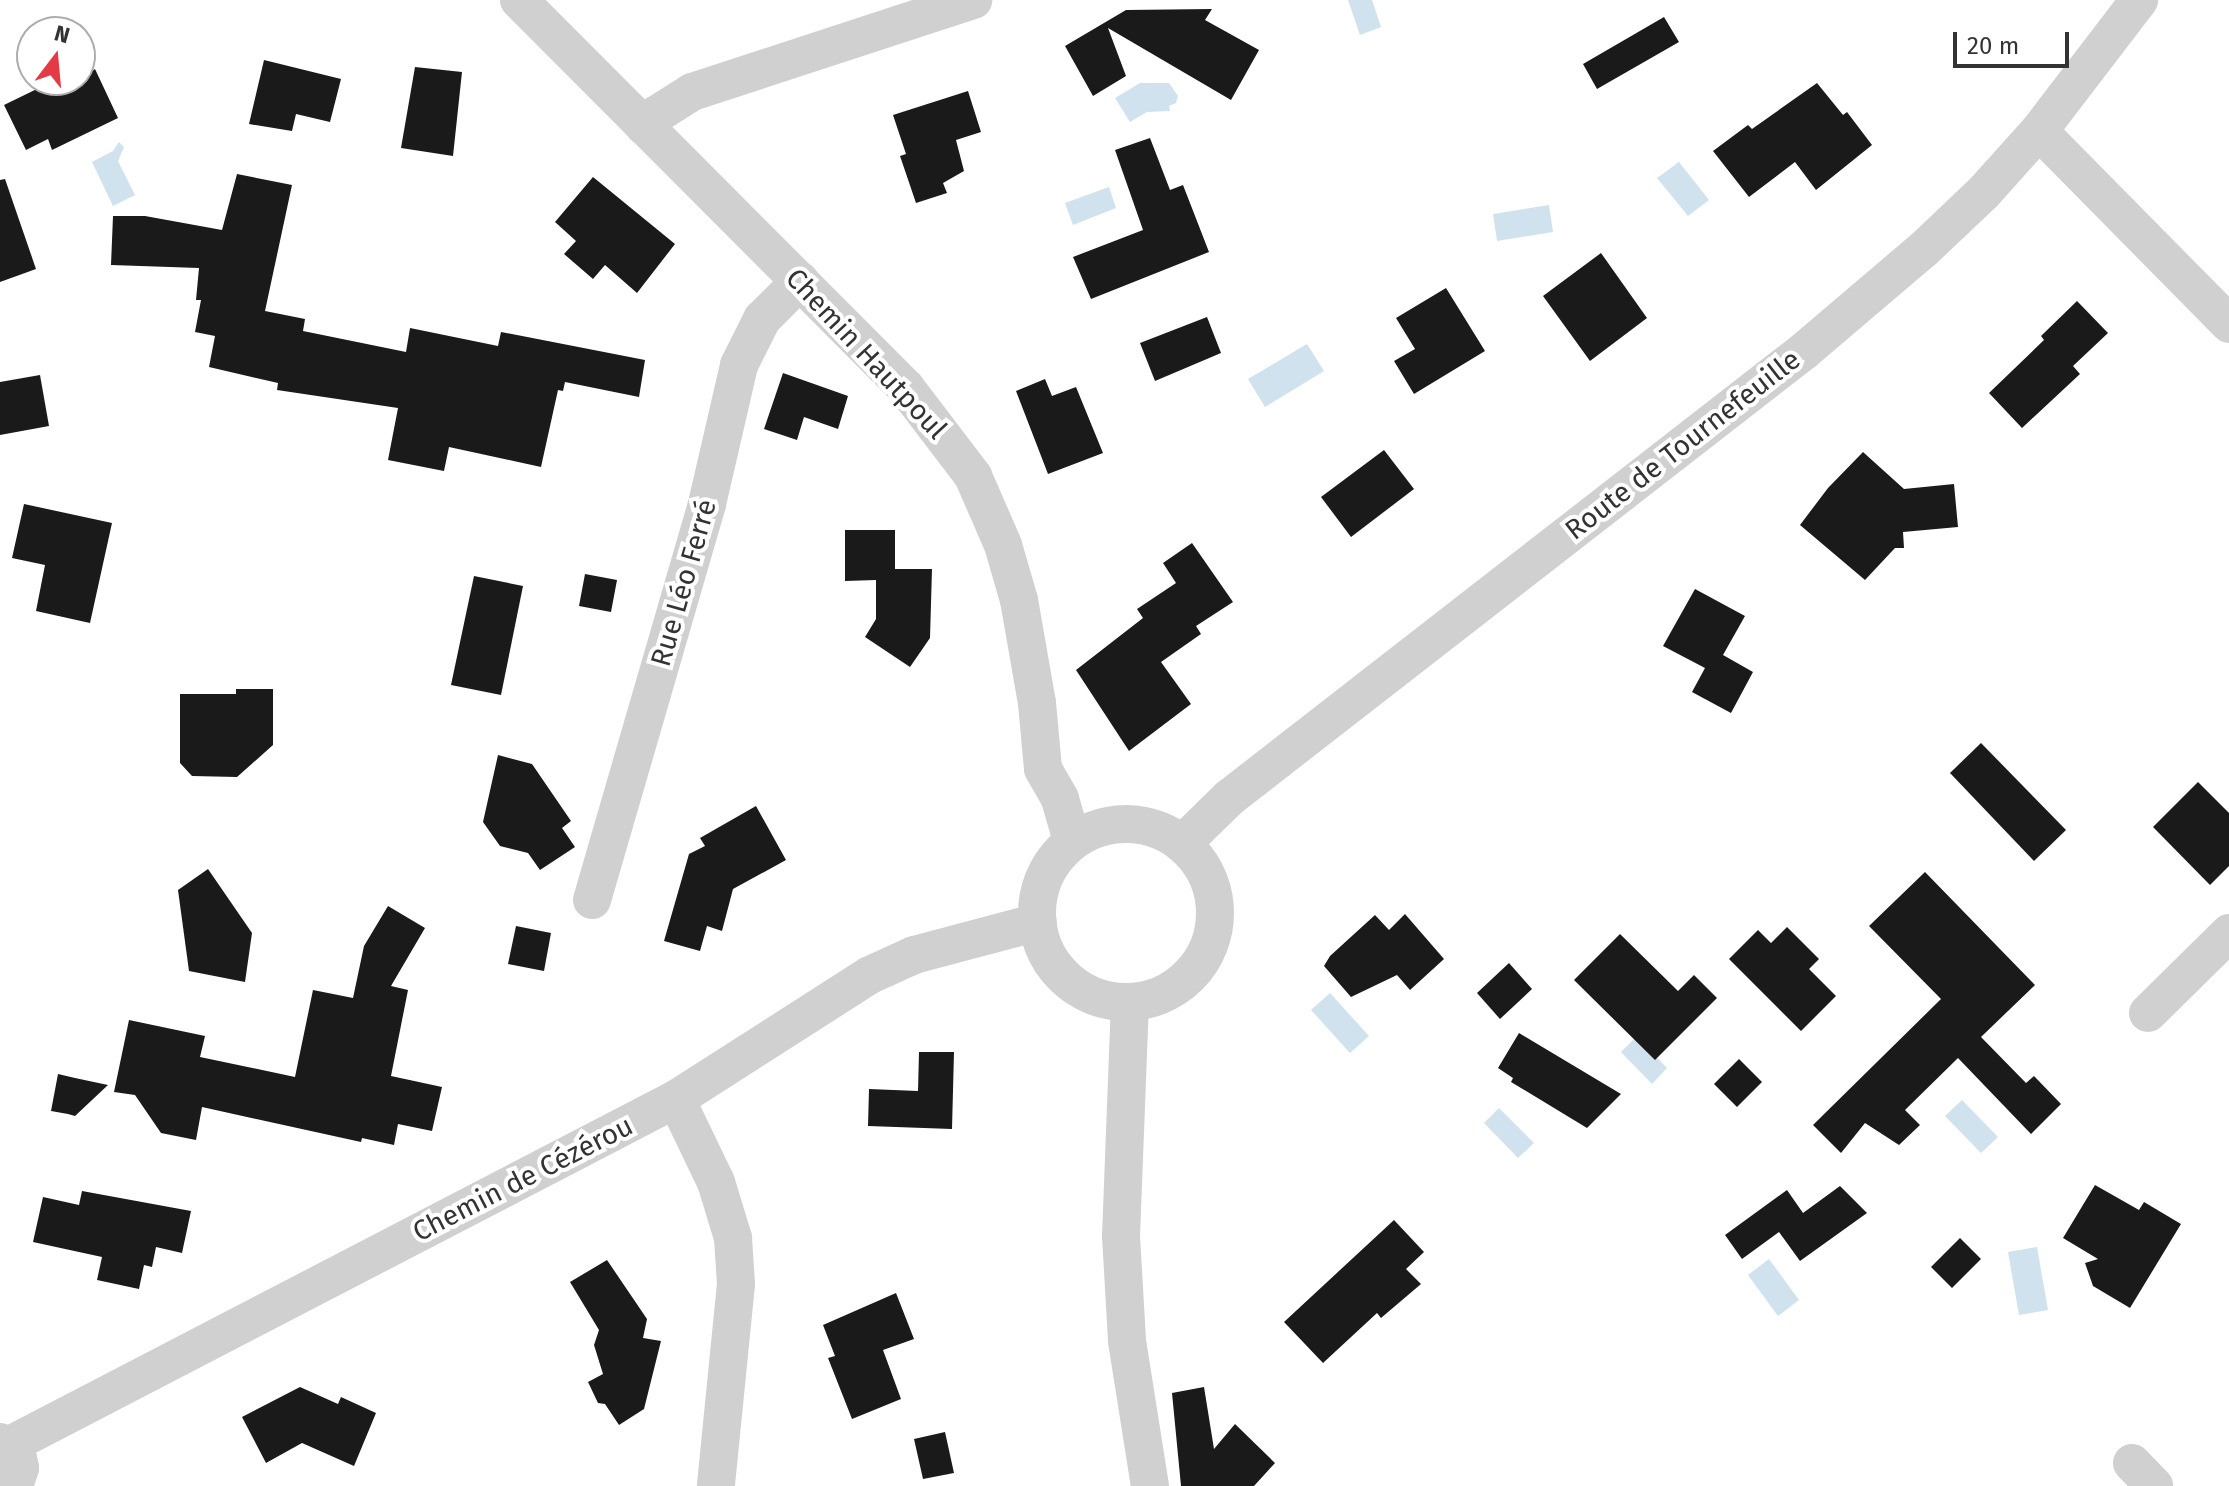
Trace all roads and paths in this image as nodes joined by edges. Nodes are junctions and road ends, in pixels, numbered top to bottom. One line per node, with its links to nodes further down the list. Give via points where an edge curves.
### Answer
1 (519, 0): 4 (street, Chemin Hautpoul)
2 (973, 0): 4 (street, via 692,92)
3 (2139, 0): 5 (street, Route de Tournefeuille)
4 (644, 126): 6 (street, Chemin Hautpoul)
5 (2039, 131): 7 (street); 9 (street, Route de Tournefeuille, via 1924,249 1804,351 1229,798)
6 (800, 281): 8 (street, Chemin Hautpoul, via 914,398 986,501 1019,600 1043,769 1060,799); 10 (street, Rue Léo Ferré, via 762,319 739,365 707,504)
7 (2229, 324)
8 (1072, 841): 9 (street, via 1094,829 1122,824 1150,827); 11 (street, via 1043,879)
9 (1182, 844): 13 (street, via 1205,872 1213,896 1209,945 1176,987)
10 (592, 900)
11 (1038, 922): 13 (street, via 1046,953 1066,979 1108,1000); 15 (street, Chemin de Cézérou, via 914,955 870,975)
12 (2229, 933): 14 (street)
13 (1130, 1002): 19 (street, via 1121,1236 1127,1341)
14 (2148, 1013)
15 (676, 1099): 16 (street, Chemin de Cézérou); 18 (street, via 716,1182 733,1238 736,1284)
16 (4, 1444): 17 (street, via 20,1468)
17 (14, 1486)
18 (716, 1486)
19 (1150, 1486)

